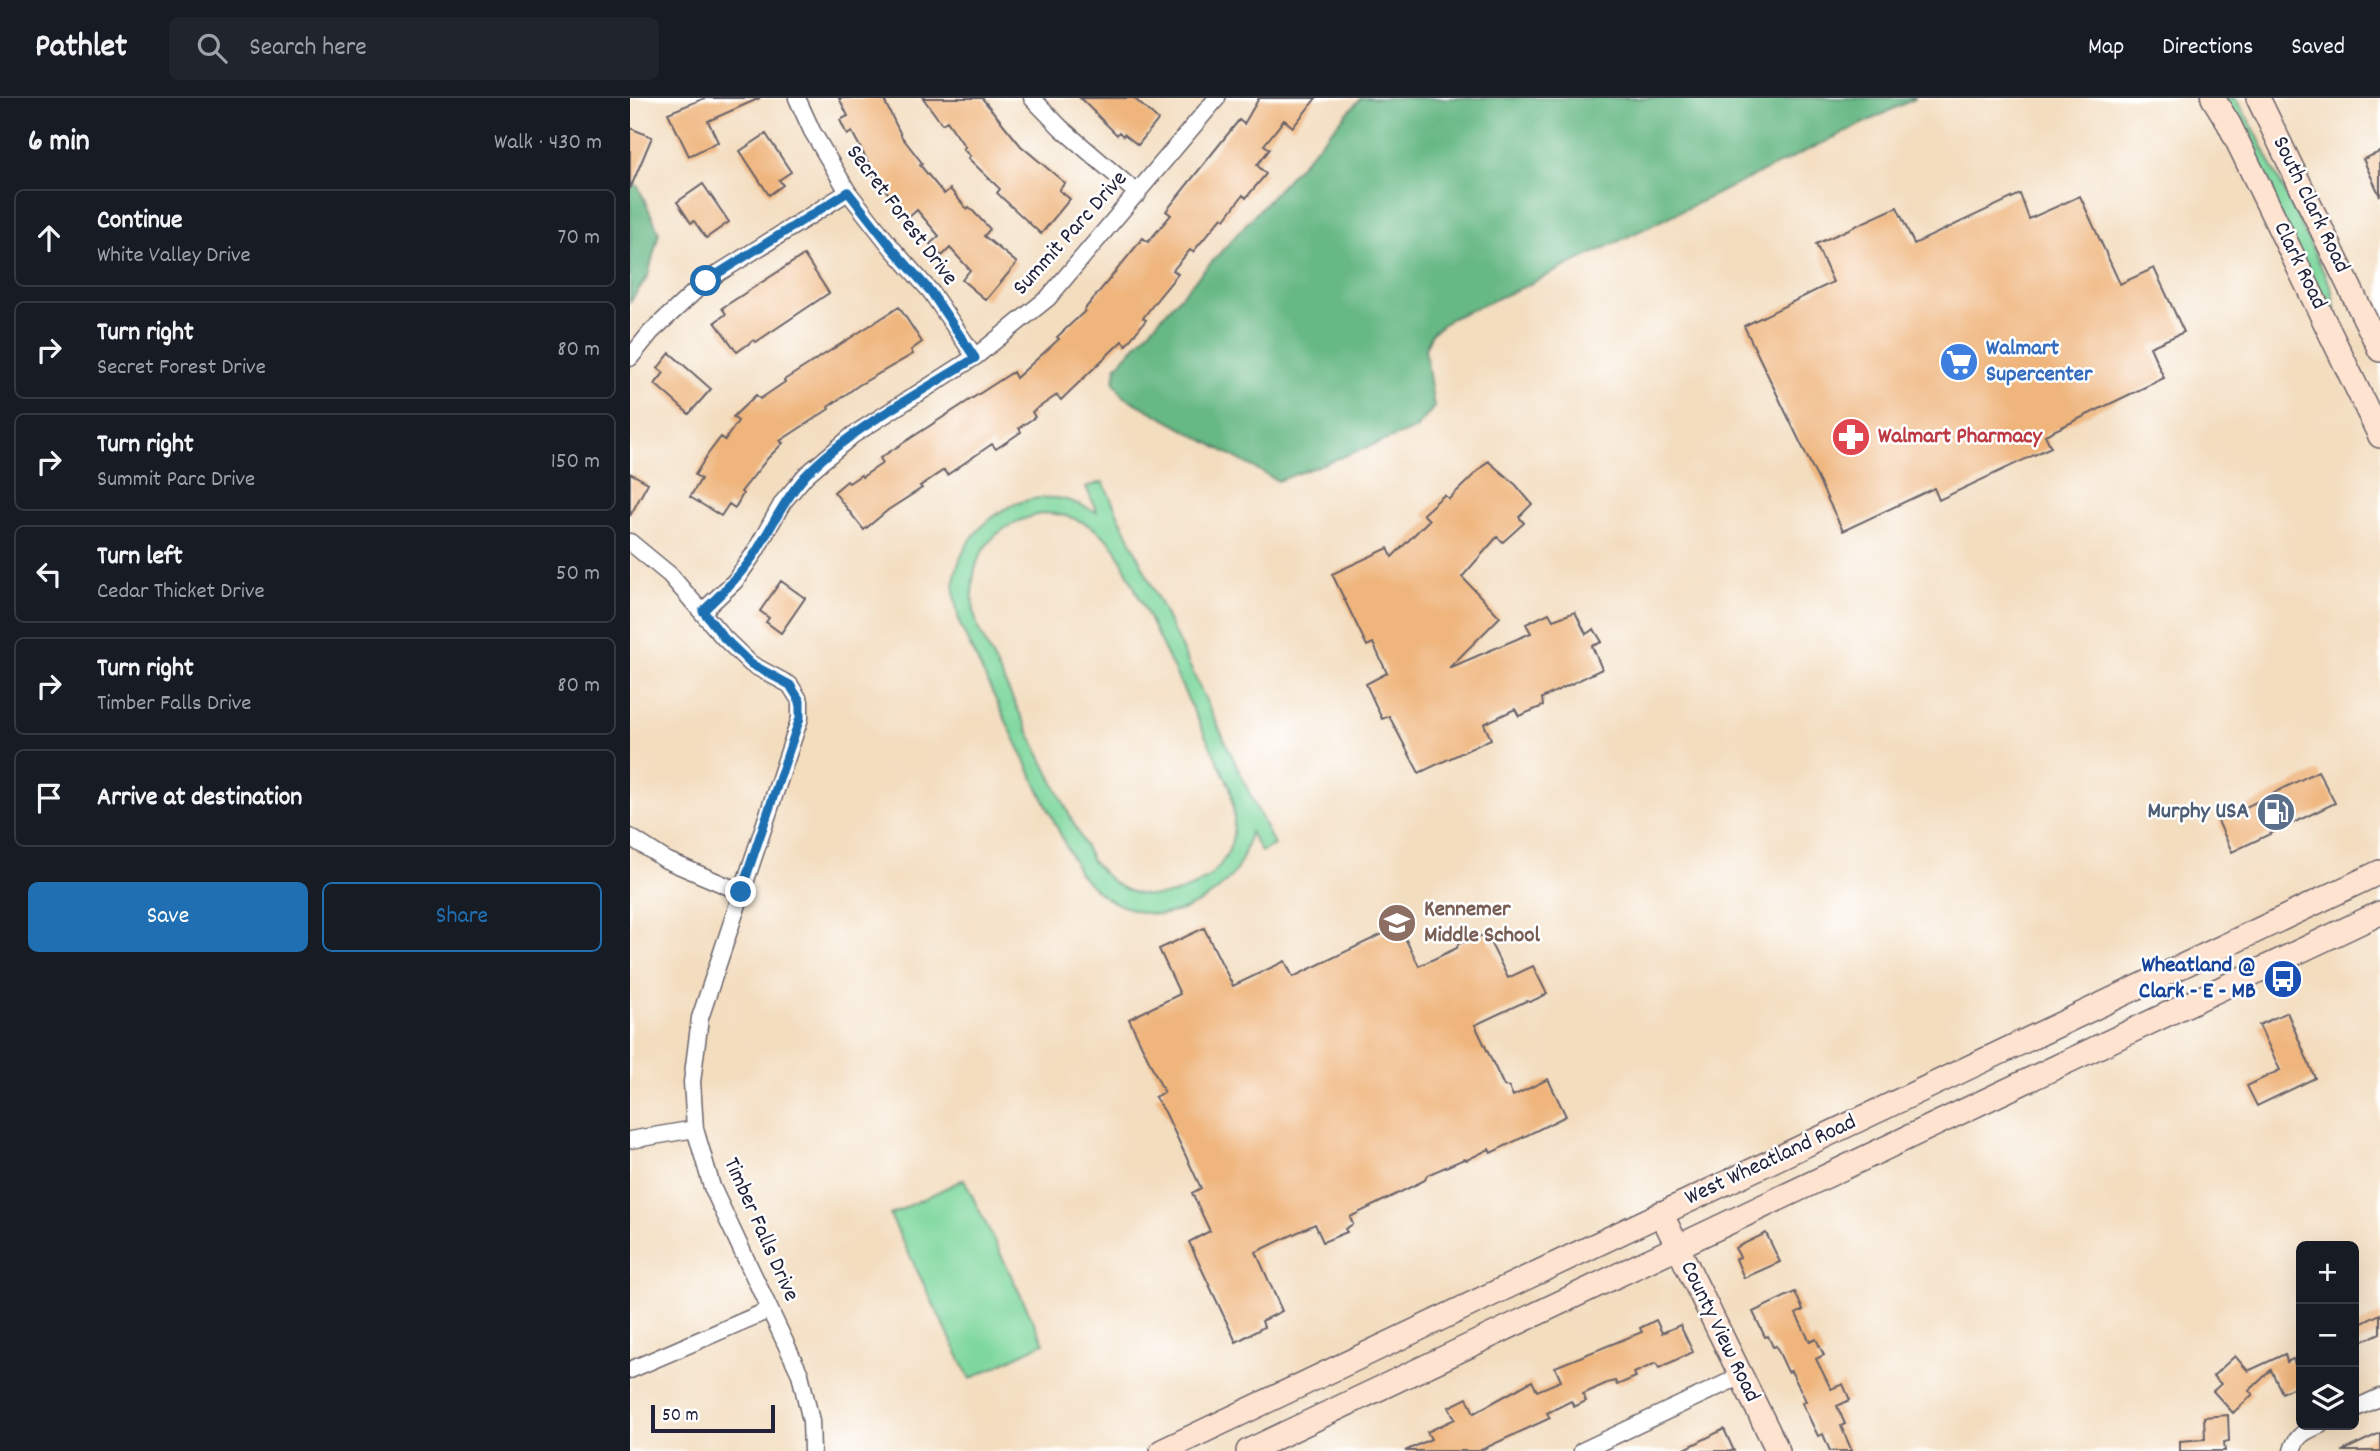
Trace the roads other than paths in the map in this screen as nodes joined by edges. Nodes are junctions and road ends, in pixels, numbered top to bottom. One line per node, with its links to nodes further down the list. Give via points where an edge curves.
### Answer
1 (797, 98): 6 (street, Secret Forest Drive)
2 (1032, 98): 7 (street)
3 (1217, 98): 7 (street, Summit Parc Drive)
4 (2213, 98): 9 (main road, Clark Road)
5 (2258, 98): 8 (main road, South Clark Road)
6 (848, 192): 10 (street, via 706,281); 11 (street, Secret Forest Drive, via 931,292)
7 (1138, 194): 11 (street, Summit Parc Drive, via 1048,298)
8 (2376, 341): 9 (main road)
9 (2338, 347): 12 (main road, Clark Road)
10 (630, 358)
11 (975, 358): 14 (street, Summit Parc Drive, via 827,456 783,502 755,552)
12 (2380, 436)
13 (630, 542): 14 (street)
14 (703, 611): 17 (street, Timber Falls Drive, via 751,664 790,685 800,701 800,718)
15 (630, 837): 17 (street, via 666,860)
16 (2380, 872): 19 (main road, West Wheatland Road)
17 (741, 892): 23 (street, Timber Falls Drive, via 700,1018 692,1082)
18 (2380, 913): 20 (main road, West Wheatland Road)
19 (2216, 949): 20 (main road); 21 (main road, West Wheatland Road)
20 (2231, 983): 22 (main road, West Wheatland Road)
21 (1982, 1060): 22 (main road); 25 (main road, West Wheatland Road)
22 (2000, 1093): 26 (main road, West Wheatland Road)
23 (695, 1129): 24 (street); 27 (street, Timber Falls Drive, via 712,1187)
24 (630, 1140)
25 (1661, 1213): 26 (main road, County View Road); 28 (main road, West Wheatland Road)
26 (1677, 1247): 30 (main road, County View Road); 31 (main road, West Wheatland Road)
27 (769, 1310): 29 (street); 35 (street, Timber Falls Drive, via 800,1374 811,1421)
28 (1352, 1360): 31 (main road); 36 (main road, West Wheatland Road)
29 (630, 1370)
30 (1741, 1376): 38 (street); 39 (main road, County View Road)
31 (1391, 1383): 37 (main road, West Wheatland Road)
32 (2380, 1397): 33 (street)
33 (2359, 1407)
34 (2309, 1430): 40 (street, via 2294,1442)
35 (812, 1451)
36 (1161, 1451)
37 (1248, 1451)
38 (1582, 1451)
39 (1778, 1451)
40 (2292, 1451)

